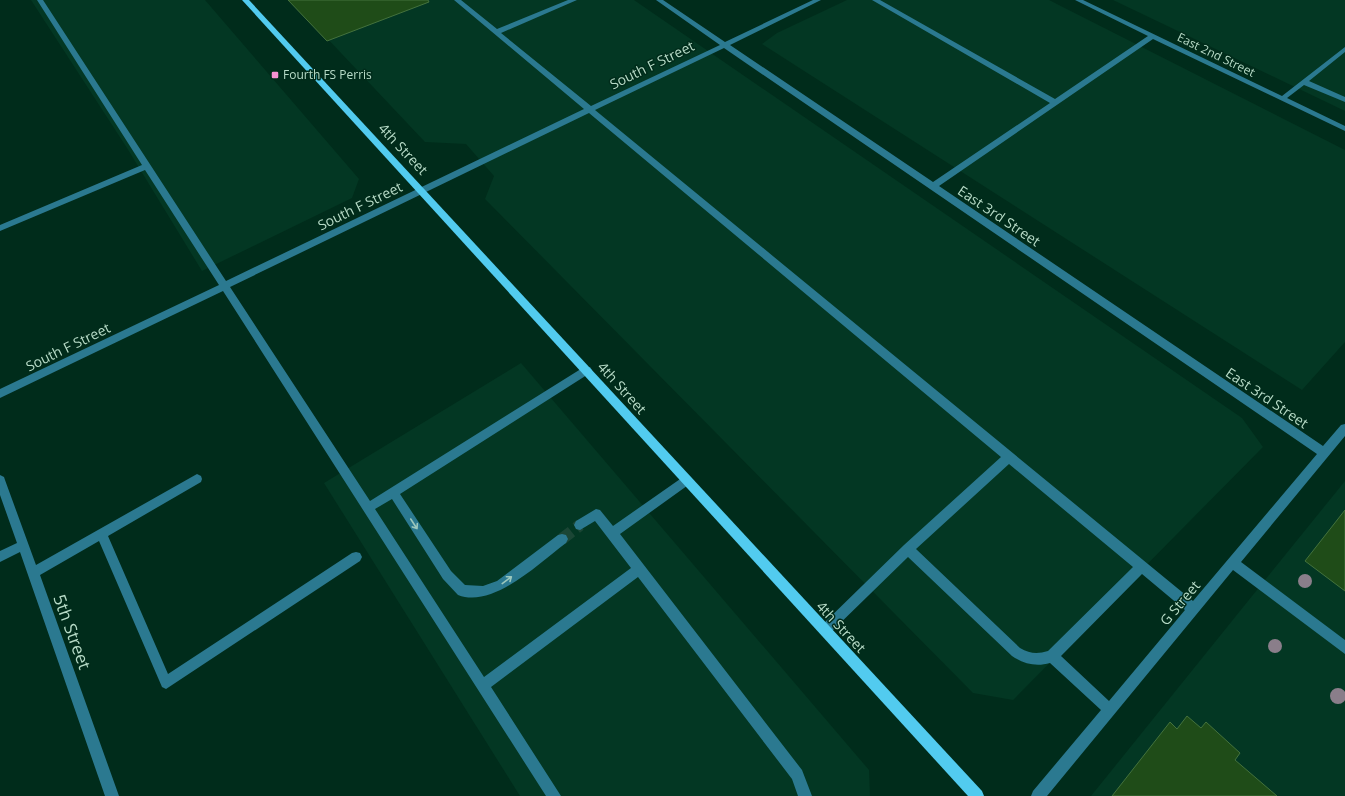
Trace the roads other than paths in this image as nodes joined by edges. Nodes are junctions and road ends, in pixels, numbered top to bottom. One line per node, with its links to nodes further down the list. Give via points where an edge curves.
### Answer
1 (40, 0): 19 (street)
2 (245, 0): 21 (main road, 4th Street)
3 (457, 0): 9 (street)
4 (574, 0): 9 (street)
5 (659, 0): 11 (street, East 3rd Street)
6 (818, 0): 11 (street, South F Street)
7 (875, 0): 16 (street)
8 (1078, 0): 10 (street, East 2nd Street)
9 (496, 32): 17 (street)
10 (1152, 36): 14 (street, East 2nd Street); 16 (street)
11 (724, 45): 17 (street, South F Street); 20 (street, East 3rd Street)
12 (1345, 49): 13 (street)
13 (1304, 82): 14 (street); 15 (street)
14 (1282, 99): 18 (street, East 2nd Street)
15 (1345, 100)
16 (1056, 103): 20 (street)
17 (589, 110): 21 (street, South F Street); 28 (street)
18 (1345, 129)
19 (147, 166): 22 (street); 23 (street)
20 (933, 186): 27 (street, East 3rd Street)
21 (422, 190): 23 (street, South F Street); 24 (main road, 4th Street)
22 (0, 228)
23 (224, 286): 25 (street, South F Street); 33 (street)
24 (587, 370): 31 (main road, 4th Street); 32 (street)
25 (0, 394)
26 (1345, 428): 27 (street, G Street)
27 (1325, 453): 42 (street, G Street)
28 (1009, 457): 39 (street); 43 (street)
29 (197, 479): 36 (street)
30 (0, 480): 38 (street, 5th Street)
31 (687, 480): 35 (street); 47 (main road, 4th Street)
32 (393, 492): 33 (street); 37 (street, one-way to 37, via 447,575 462,591 483,592 501,585)
33 (368, 508): 50 (street)
34 (580, 525): 35 (street, via 596,514)
35 (612, 533): 44 (street)
36 (101, 534): 41 (street, via 166,683); 45 (street)
37 (562, 539)
38 (23, 545): 40 (street); 45 (street, 5th Street)
39 (908, 549): 47 (street); 49 (street, via 1016,652 1026,659 1039,660)
40 (0, 557)
41 (356, 558)
42 (1233, 563): 46 (street, G Street); 48 (street)
43 (1142, 566): 46 (street); 49 (street)
44 (639, 569): 50 (street); 54 (street, via 797,775)
45 (33, 573): 52 (street, 5th Street)
46 (1194, 610): 51 (street, G Street)
47 (825, 630): 55 (main road, 4th Street)
48 (1345, 648)
49 (1052, 656): 51 (street)
50 (482, 686): 53 (street)
51 (1110, 710): 56 (street, G Street)
52 (112, 796)
53 (554, 796)
54 (805, 796)
55 (977, 796)
56 (1038, 796)

